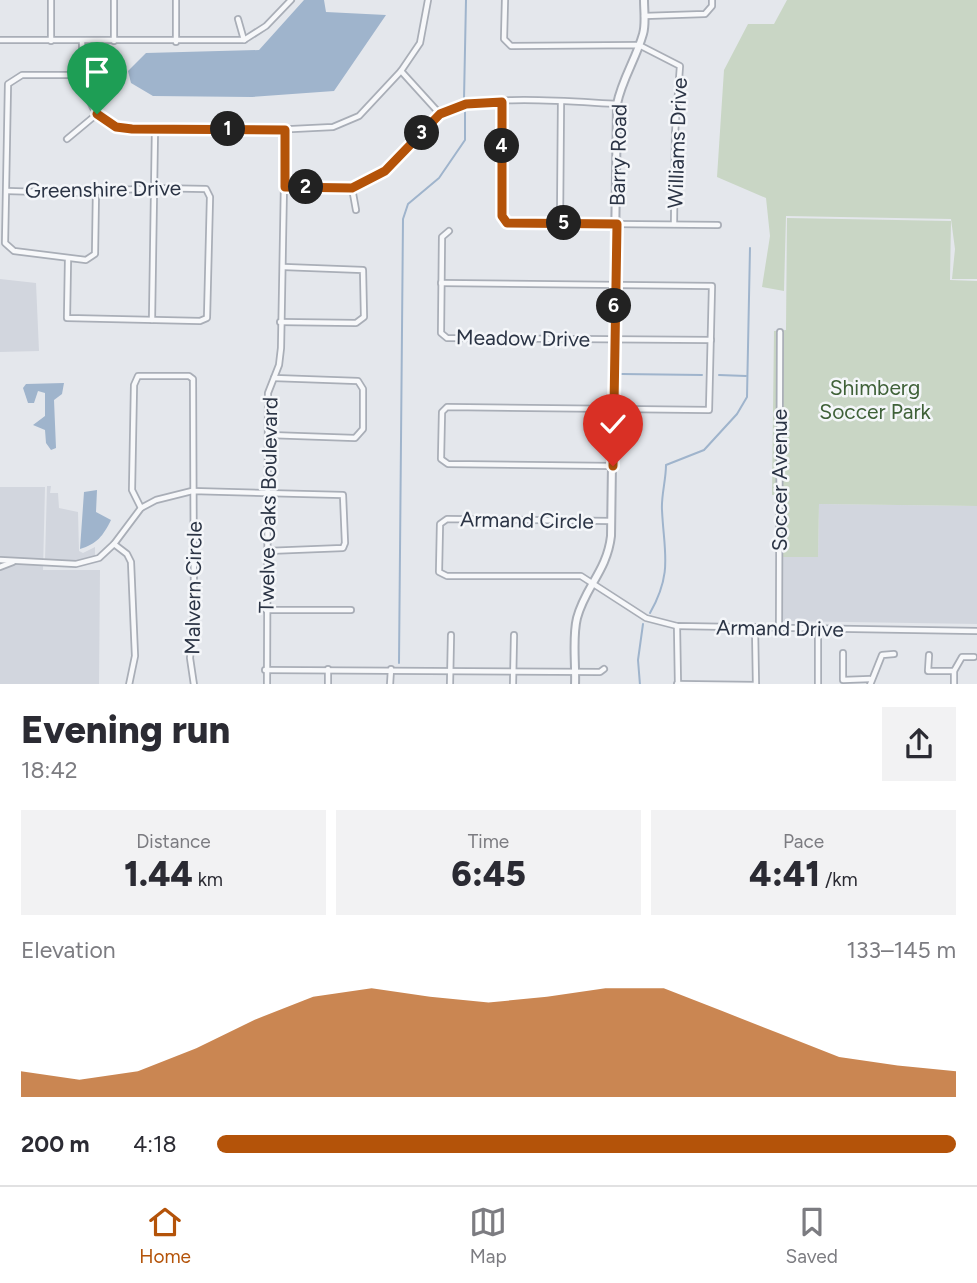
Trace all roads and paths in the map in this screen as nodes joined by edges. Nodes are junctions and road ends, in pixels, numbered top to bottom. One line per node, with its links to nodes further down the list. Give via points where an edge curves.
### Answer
1 (51, 0): 13 (street)
2 (114, 0): 15 (street)
3 (176, 0): 16 (street)
4 (291, 0): 12 (street, via 266,26)
5 (428, 0): 18 (street, via 420,43)
6 (505, 0): 17 (street, via 504,39 511,46)
7 (644, 0): 9 (street, Barry Road)
8 (712, 0): 9 (street, via 705,15)
9 (644, 16): 17 (street, Barry Road, via 645,32)
10 (238, 19): 12 (street)
11 (0, 40): 13 (street)
12 (244, 40): 16 (street)
13 (51, 41): 14 (street)
14 (82, 41): 15 (street); 19 (street)
15 (114, 41): 16 (street)
16 (176, 42)
17 (639, 46): 22 (street, Barry Road); 35 (street, Williams Drive, via 680,66)
18 (401, 71): 24 (street); 26 (street, via 359,116 333,127)
19 (82, 75): 23 (street); 32 (street, via 22,75 8,84)
20 (502, 102): 21 (street); 24 (street, via 466,104); 34 (street, via 502,216 507,223)
21 (561, 102): 22 (street); 34 (street)
22 (617, 104): 36 (street, Barry Road)
23 (97, 114): 25 (street, via 116,127); 27 (street)
24 (440, 114): 30 (street, via 385,171)
25 (155, 129): 26 (street); 29 (street)
26 (285, 130): 28 (street, Twelve Oaks Boulevard)
27 (67, 139)
28 (285, 187): 30 (street); 40 (street, Twelve Oaks Boulevard)
29 (152, 188): 31 (street, Greenshire Drive); 43 (street); 43 (street, Greenshire Drive, via 206,190 210,197 207,318)
30 (352, 188): 33 (street)
31 (96, 190): 32 (street, Greenshire Drive); 39 (street, via 95,254 86,260)
32 (7, 191): 39 (street, via 5,243 14,251)
33 (355, 209)
34 (560, 223): 36 (street)
35 (674, 223): 36 (street); 37 (street)
36 (617, 224): 42 (street, Barry Road)
37 (718, 225)
38 (449, 231): 41 (street, Meadow Drive, via 442,237)
39 (68, 260): 43 (street, Greenshire Drive, via 67,318)
40 (284, 267): 44 (street, Twelve Oaks Boulevard); 44 (street, via 363,270 364,317 356,323)
41 (441, 283): 42 (street); 46 (street, Meadow Drive, via 441,333 447,338)
42 (615, 283): 46 (street, Barry Road); 47 (street, via 712,286)
43 (152, 320)
44 (280, 323): 48 (street, Twelve Oaks Boulevard, via 281,348)
45 (780, 332): 66 (street, Soccer Avenue)
46 (614, 339): 47 (street, Meadow Drive); 49 (street, Barry Road)
47 (711, 340): 49 (street, via 709,410)
48 (274, 378): 50 (street, Twelve Oaks Boulevard, via 268,393); 50 (street, via 358,381 363,389 363,429 355,438)
49 (613, 408): 51 (street, Barry Road); 51 (street, via 447,407 442,412 441,459 448,464)
50 (269, 435): 53 (street, Twelve Oaks Boulevard)
51 (613, 466): 55 (street, Barry Road)
52 (192, 491): 53 (street); 54 (street); 54 (street, Malvern Circle, via 193,379 138,376 134,385 132,490); 86 (street, Malvern Circle, via 190,658)
53 (268, 493): 57 (street, Twelve Oaks Boulevard); 57 (street, via 343,495 345,543 339,549)
54 (141, 508): 56 (street)
55 (611, 521): 61 (street, Barry Road, via 609,553); 61 (street, Armand Circle, via 447,519 440,524 439,572 447,576 581,576)
56 (114, 544): 59 (street, via 99,558 76,565); 85 (street, via 131,562 135,636)
57 (267, 551): 62 (street, Twelve Oaks Boulevard)
58 (0, 560): 59 (street)
59 (14, 562): 60 (street)
60 (0, 567)
61 (593, 586): 64 (street, Armand Drive, via 646,618); 82 (street, Barry Road, via 576,620)
62 (266, 610): 63 (street); 78 (street, Twelve Oaks Boulevard)
63 (351, 610)
64 (677, 626): 65 (street, Armand Drive); 92 (street)
65 (755, 627): 66 (street, Armand Drive); 93 (street)
66 (779, 628): 67 (street, Armand Drive)
67 (818, 628): 68 (street, Armand Drive); 94 (street)
68 (977, 631)
69 (451, 635): 79 (street)
70 (514, 635): 81 (street)
71 (843, 653): 84 (street, via 843,680)
72 (894, 654): 84 (street, via 882,654)
73 (929, 655): 80 (street, via 928,671)
74 (974, 657): 80 (street, via 962,657)
75 (328, 669): 76 (street); 78 (street); 87 (street)
76 (391, 669): 79 (street); 88 (street)
77 (604, 669): 82 (street)
78 (265, 670): 83 (street, Twelve Oaks Boulevard)
79 (450, 670): 81 (street); 89 (street)
80 (954, 671): 95 (street)
81 (513, 672): 82 (street); 90 (street)
82 (575, 672): 91 (street, Barry Road)
83 (265, 682)
84 (870, 682)
85 (129, 684)
86 (194, 684)
87 (328, 684)
88 (390, 684)
89 (450, 684)
90 (513, 684)
91 (575, 684)
92 (677, 684): 93 (street)
93 (756, 684)
94 (818, 684)
95 (954, 684)

